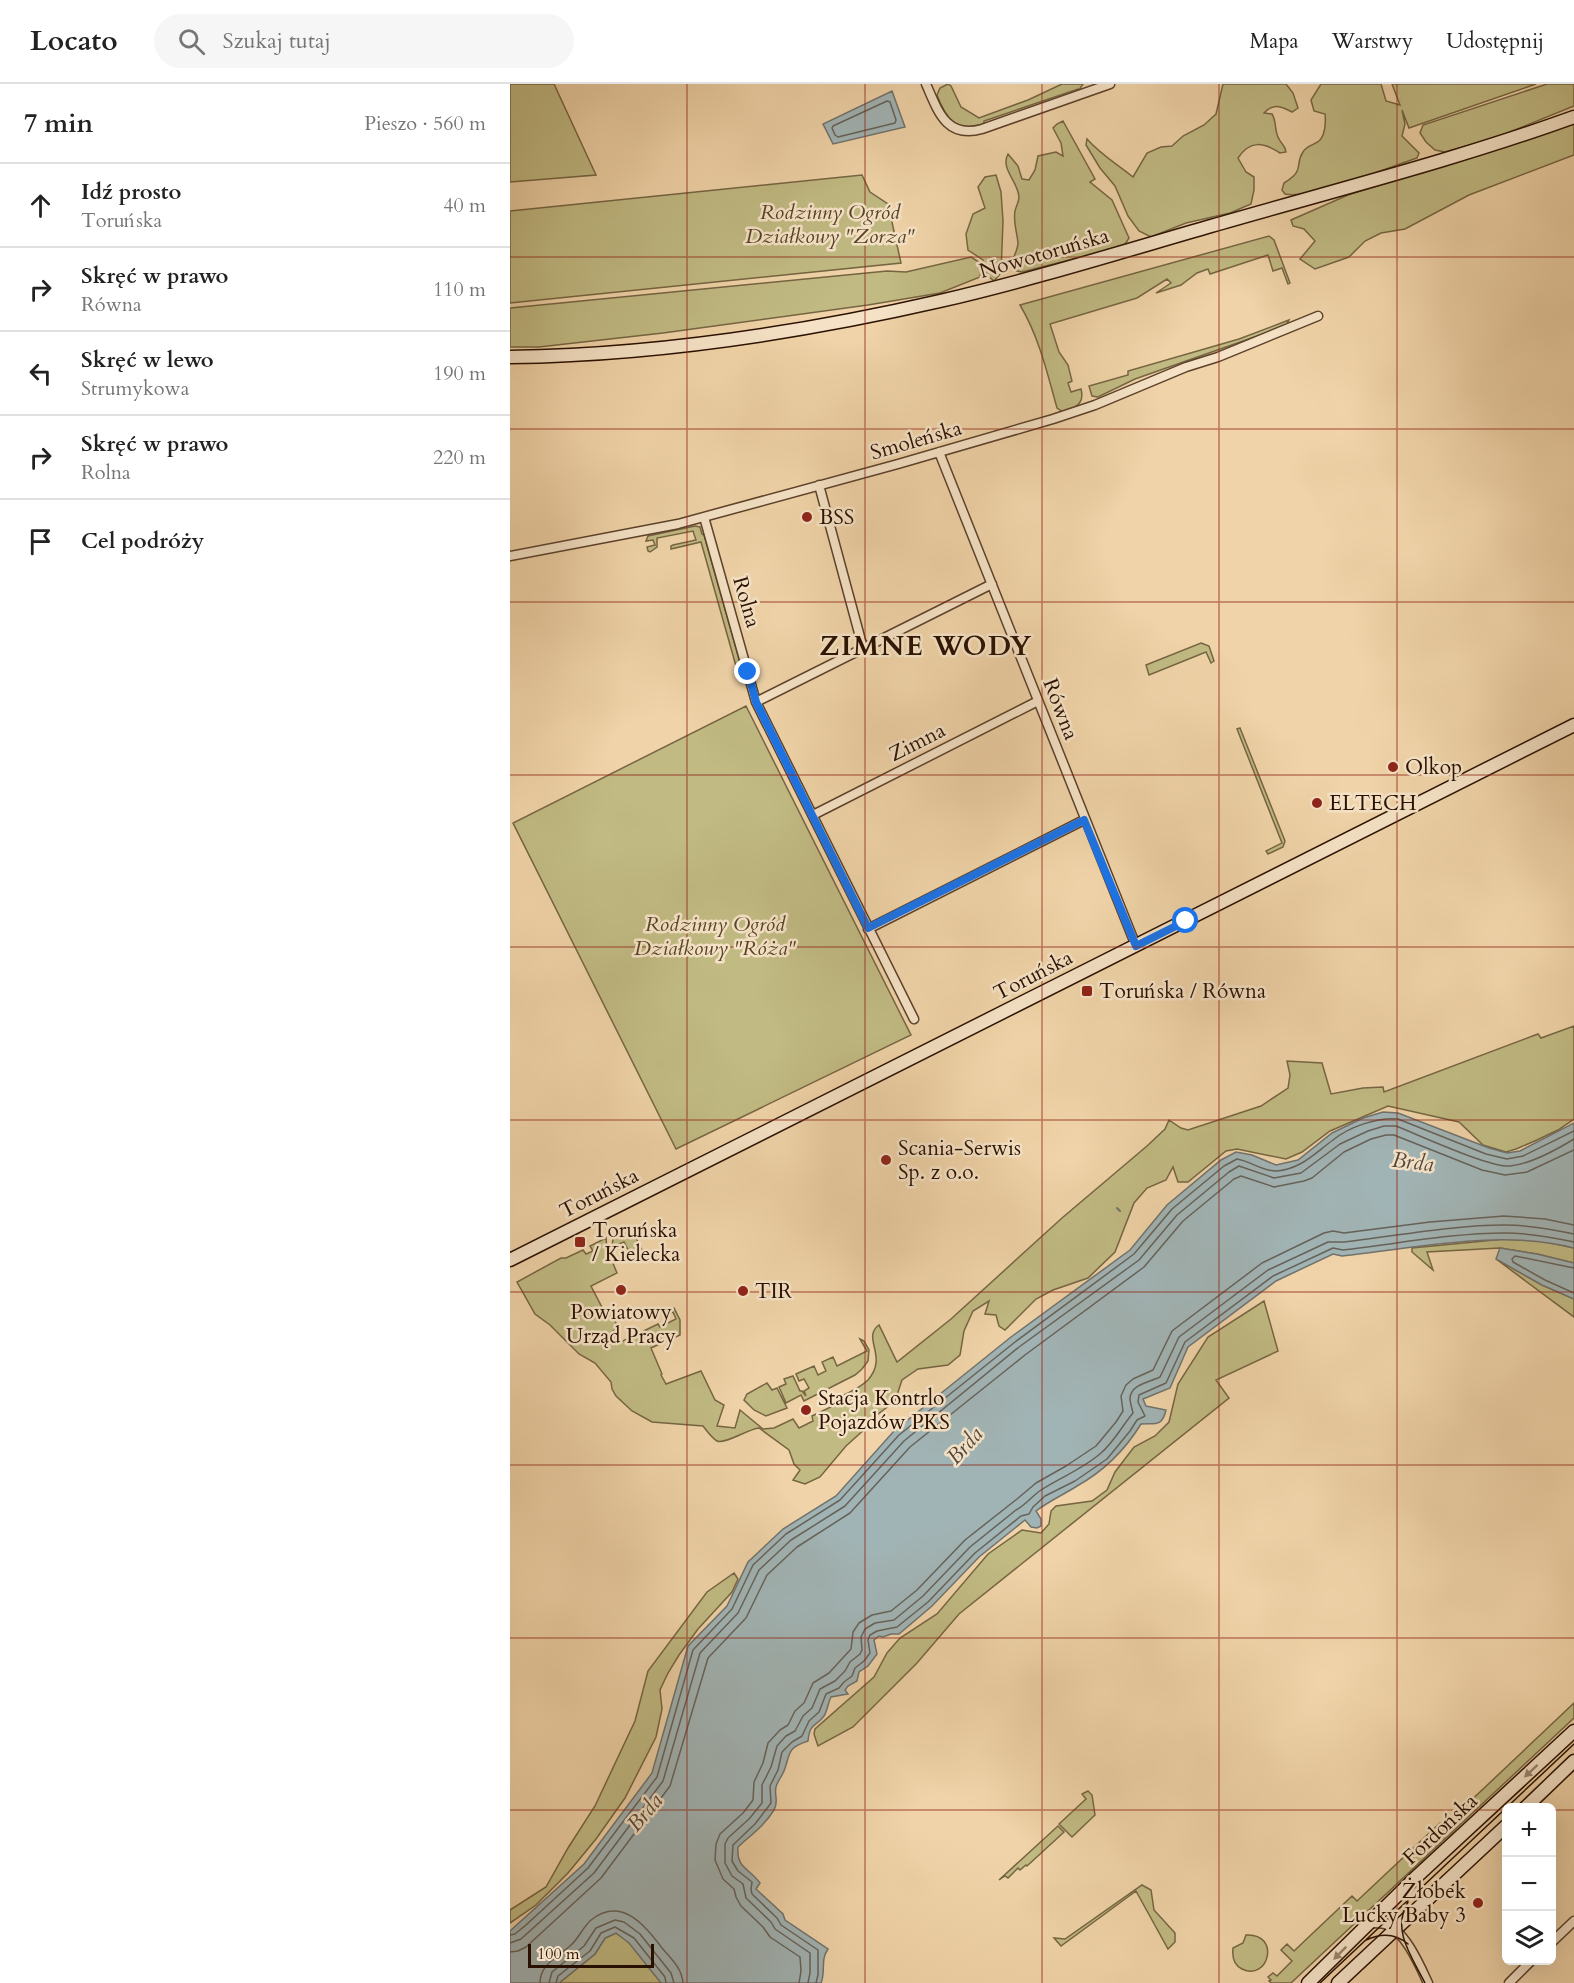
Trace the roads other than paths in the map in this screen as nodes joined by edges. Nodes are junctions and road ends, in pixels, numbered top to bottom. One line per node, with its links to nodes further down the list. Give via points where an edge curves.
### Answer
1 (926, 84): 2 (street, via 939,114 951,128 966,132)
2 (1110, 84)
3 (1574, 117): 5 (main road, Nowotoruńska, via 1398,173 940,301 729,339 635,351)
4 (1318, 316): 6 (street, Smoleńska, via 1095,405)
5 (510, 357)
6 (939, 452): 7 (street, Smoleńska); 10 (street, Równa)
7 (819, 485): 8 (street, Smoleńska); 11 (street)
8 (704, 517): 9 (street, Smoleńska); 13 (street, Rolna)
9 (510, 556)
10 (992, 584): 11 (street); 12 (street, Równa)
11 (863, 648): 13 (street)
12 (1038, 701): 15 (street, Zimna); 16 (street, Równa)
13 (756, 702): 15 (street, Rolna)
14 (1574, 725): 18 (main road, Toruńska)
15 (813, 815): 17 (street, Rolna)
16 (1084, 820): 17 (street); 18 (street, Równa)
17 (868, 928): 19 (street, Rolna)
18 (1136, 946): 20 (main road, Toruńska)
19 (914, 1019)
20 (510, 1260)
21 (1574, 1731): 26 (main road, Fordońska, one-way to 26)
22 (1574, 1761): 23 (main road)
23 (1530, 1803)
24 (1502, 1830): 27 (main road, Fordońska)
25 (1574, 1921): 28 (street)
26 (1370, 1923): 27 (street, via 1385,1924); 30 (main road, Fordońska, one-way to 30)
27 (1395, 1930): 31 (main road, Fordońska); 32 (street)
28 (1556, 1937)
29 (1527, 1965): 33 (street)
30 (1308, 1983)
31 (1338, 1983)
32 (1428, 1983)
33 (1509, 1983)

